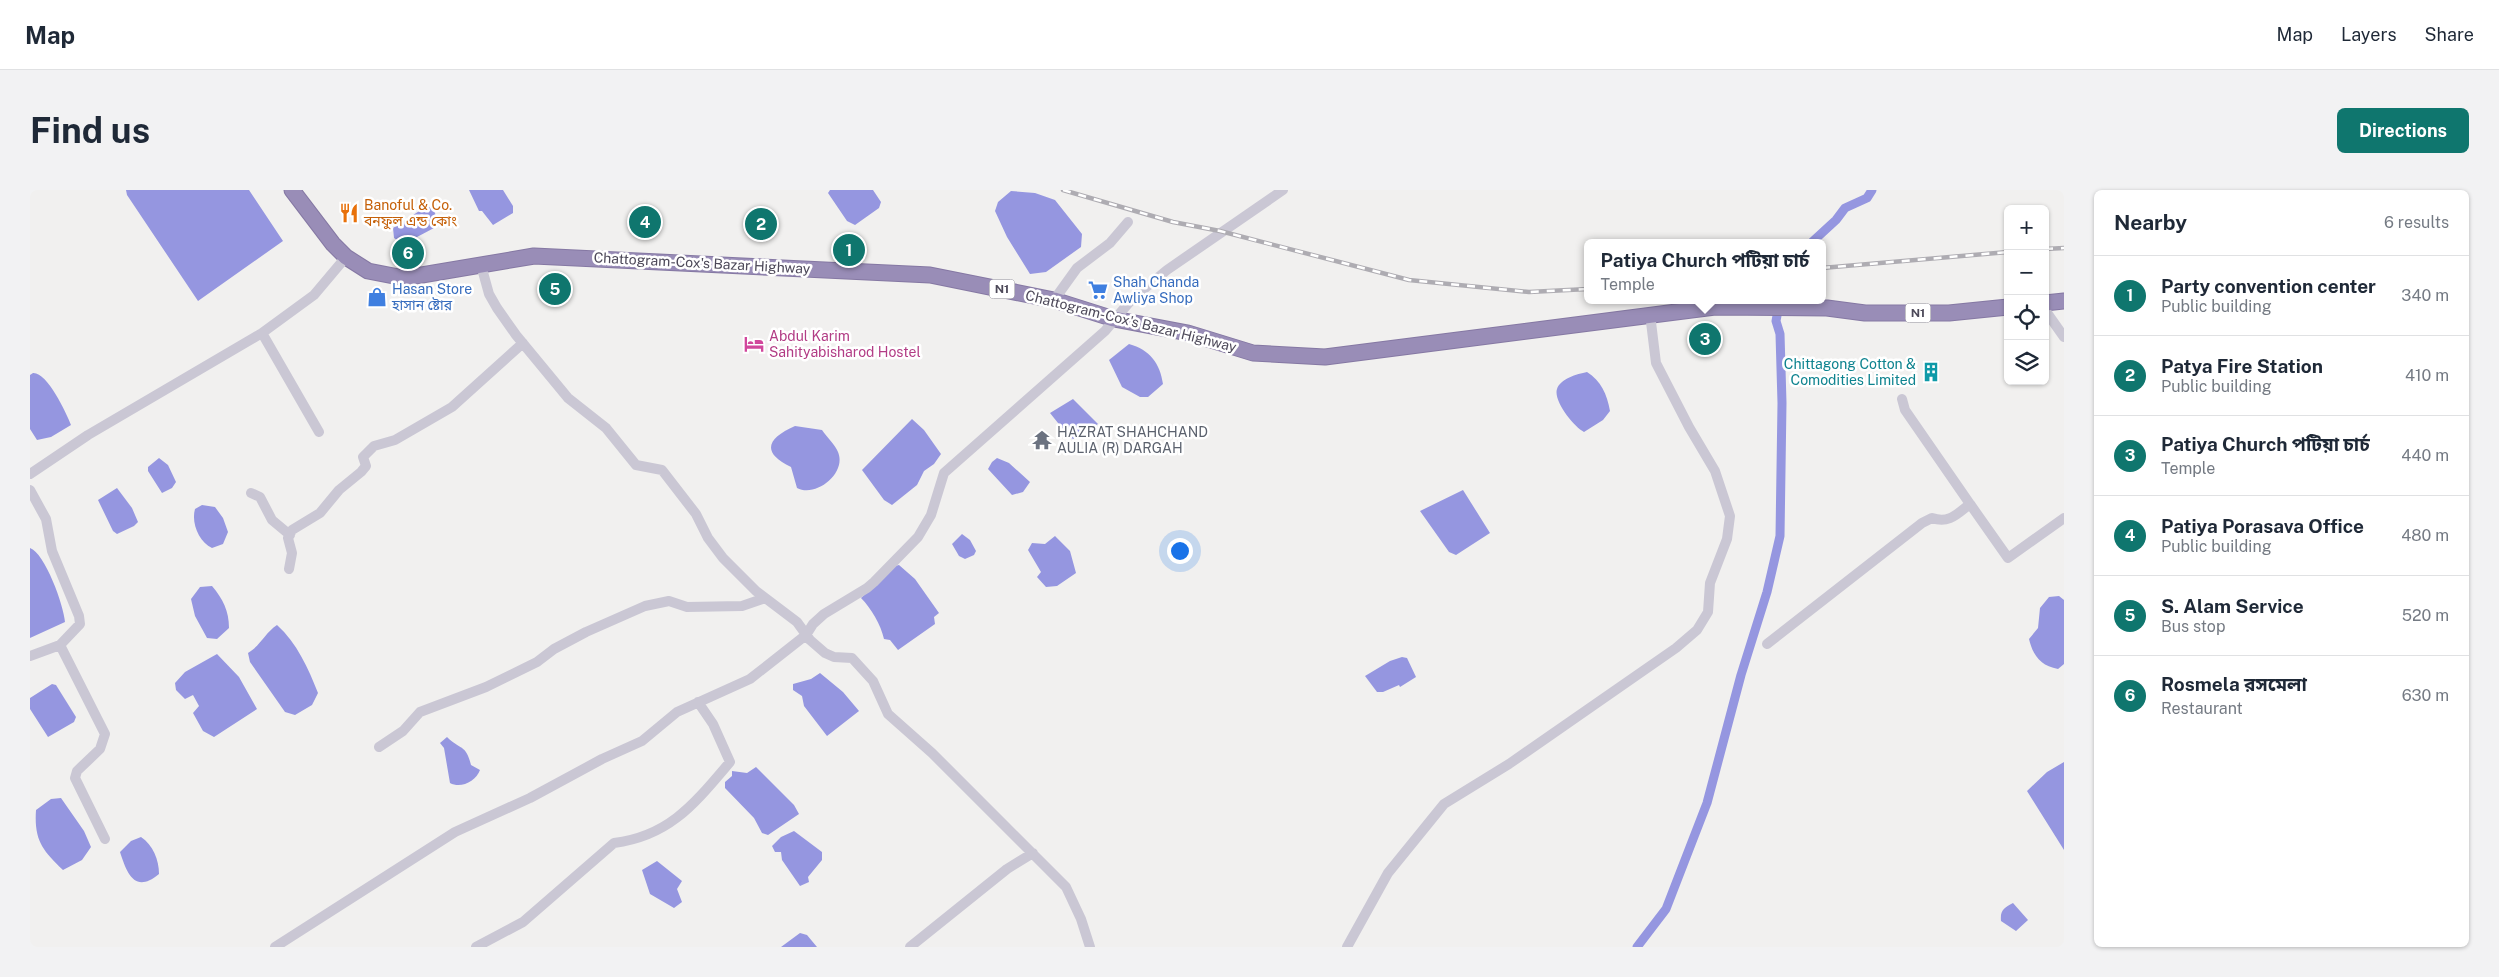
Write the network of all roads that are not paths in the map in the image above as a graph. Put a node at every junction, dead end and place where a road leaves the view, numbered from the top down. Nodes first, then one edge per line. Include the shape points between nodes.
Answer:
1 (292, 190) edge
2 (1283, 190) edge
3 (1128, 222) dead end
4 (346, 257) junction
5 (481, 265) junction
6 (1054, 300) junction
7 (2064, 301) edge
8 (2049, 303) edge
9 (2004, 307) edge
10 (1650, 314) junction
11 (2049, 316) edge
12 (1114, 319) junction
13 (262, 333) junction
14 (2064, 337) edge
15 (523, 343) junction
16 (1902, 399) dead end
17 (319, 432) dead end
18 (30, 474) edge
19 (30, 490) edge
20 (250, 493) dead end
21 (1970, 504) junction
22 (2064, 518) edge
23 (290, 535) junction
24 (289, 569) dead end
25 (765, 598) junction
26 (806, 635) junction
27 (1767, 644) dead end
28 (60, 645) junction
29 (30, 656) edge
30 (698, 702) junction
31 (379, 747) dead end
32 (105, 839) dead end
33 (1033, 853) junction
34 (275, 947) edge
35 (476, 947) edge
36 (910, 947) edge
37 (1090, 947) edge
38 (1347, 947) edge

1 - 4 highway, Chattogram-Cox's Bazar Highway / N1 via 332,244
2 - 12 street via 1167,270
3 - 6 street via 1110,243 1077,268
4 - 5 highway, Chattogram-Cox's Bazar Highway / N1 via 368,271 404,278
4 - 13 street via 314,295
5 - 6 highway, Chattogram-Cox's Bazar Highway / N1 via 534,256 869,271 930,275
5 - 15 street via 489,294
6 - 12 highway, Chattogram-Cox's Bazar Highway / N1
7 - 8 highway
9 - 10 highway, Chattogram-Cox's Bazar Highway / N1 via 1949,313 1866,313 1828,308 1741,306
10 - 12 highway, Chattogram-Cox's Bazar Highway / N1 via 1325,357 1253,353 1188,333
10 - 38 street via 1656,364 1715,471 1730,516 1726,540 1710,583 1708,612 1697,630 1676,648 1509,764 1444,804 1388,873
11 - 14 street
12 - 26 street via 1105,331 944,472 931,515 918,537 868,588 824,614
13 - 17 street
13 - 18 street via 88,435
15 - 23 street via 452,407 395,440 374,446 363,457 366,466 361,472 347,482 320,513 292,530
15 - 25 street via 568,398 606,428 636,465 662,470 696,514 723,558
16 - 21 street via 1905,410
19 - 28 street via 46,519 52,550 79,616 80,624
20 - 23 street via 260,497 272,520
21 - 22 street via 2008,558
21 - 27 street via 1953,518 1941,521 1932,518 1922,523
23 - 24 street
25 - 26 street via 797,622
25 - 31 street via 742,606 687,607 669,601 646,606 586,632 537,662 486,687 420,712 404,732
26 - 30 street via 750,678
26 - 33 street via 825,654 852,658 873,681 888,714
28 - 29 street
28 - 32 street via 105,734 100,749 77,771 76,778
30 - 34 street via 677,712 642,741 455,832
30 - 35 street via 713,724 730,762 714,781 673,822 631,840 614,843 523,922
33 - 36 street via 1007,869
33 - 37 street via 1066,887

